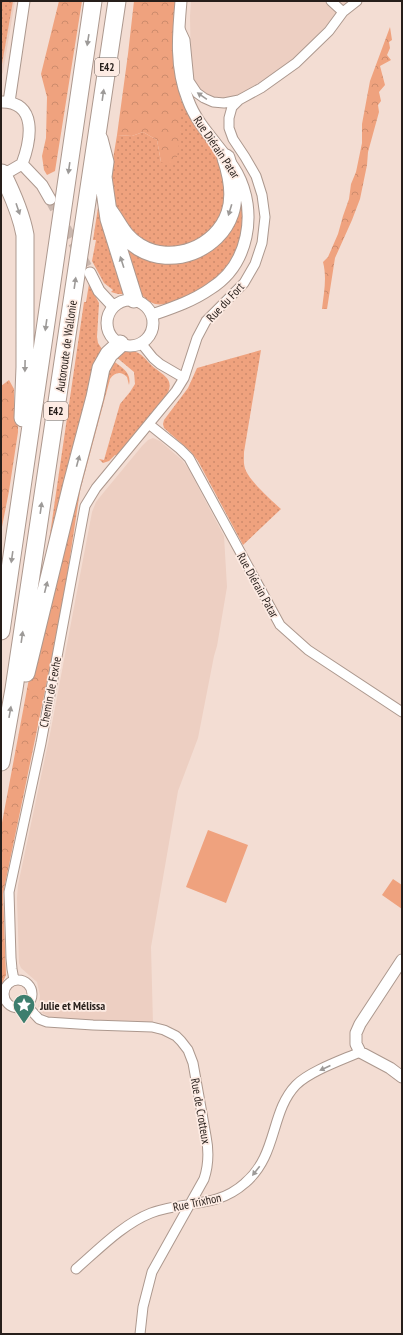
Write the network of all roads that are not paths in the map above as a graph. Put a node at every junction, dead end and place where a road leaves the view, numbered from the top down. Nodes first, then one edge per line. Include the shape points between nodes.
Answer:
1 (24, 1) edge
2 (94, 1) edge
3 (117, 1) edge
4 (181, 1) edge
5 (331, 1) edge
6 (357, 1) edge
7 (343, 12) junction
8 (179, 26) junction
9 (239, 100) junction
10 (5, 102) edge
11 (97, 133) junction
12 (226, 158) junction
13 (22, 164) junction
14 (2, 173) edge
15 (50, 199) tunnel mouth
16 (108, 210) junction
17 (90, 273) tunnel mouth
18 (134, 300) junction
19 (113, 306) junction
20 (152, 315) junction
21 (141, 343) junction
22 (120, 344) junction
23 (184, 378) junction
24 (150, 425) junction
25 (30, 435) junction
26 (1, 631) edge
27 (14, 690) junction
28 (402, 712) edge
29 (1, 762) edge
30 (402, 960) edge
31 (14, 980) junction
32 (8, 1004) junction
33 (26, 1006) junction
34 (1, 1011) edge
35 (360, 1052) junction
36 (402, 1077) edge
37 (191, 1204) junction
38 (76, 1269) dead end
39 (140, 1334) edge

1 - 10 street
2 -> 25 highway, Autoroute de Wallonie / E42
11 -> 3 highway, Autoroute de Wallonie / E42
4 - 8 street, Rue Diérain Patar
5 - 7 street
6 - 7 street
7 - 9 street via 329,31 296,63
9 -> 8 street via 213,102 197,93 189,82 185,40
8 - 12 street, Rue Diérain Patar via 179,68 188,100
9 - 23 street, Rue du Fort via 232,107 229,128 256,176 262,195 265,217 262,243 255,264 244,283 206,321 197,338
10 - 13 street via 22,108 29,120
11 - 16 highway via 105,162 103,177
27 -> 11 highway, Autoroute de Wallonie / E42
12 -> 16 highway via 233,194 230,213 217,234 195,250 177,256 165,256 140,248 126,238
12 - 20 street, Rue Diérain Patar via 243,188 248,213 245,240 238,258 226,276 210,289
13 - 14 street via 16,169
13 - 15 street via 42,185
14 -> 25 highway via 15,200 25,235 23,418
18 -> 16 highway via 110,226
17 - 19 street via 99,291
18 - 19 street via 126,300
18 - 20 street via 145,305
19 - 22 street via 109,312 107,327 114,340
20 - 21 street via 152,331
21 - 22 street via 127,346
21 - 23 street via 160,364
27 -> 22 highway via 28,671 44,596 101,368 109,354
23 - 24 street, Rue du Fort
24 - 28 street, Rue Diérain Patar via 189,458 280,625 308,650
24 - 31 street, Chemin de Fexhe via 96,488 86,506 9,892
25 -> 26 highway, Autoroute de Wallonie / E42
29 -> 27 highway, Autoroute de Wallonie / E42
30 - 35 street via 360,1024 356,1033 356,1044
31 - 32 street via 4,990
31 - 33 street via 20,980 30,986 32,996
32 - 33 street via 17,1008
32 - 34 street
33 - 37 street, Rue de Crotteux via 39,1020 47,1022 152,1027 170,1032 181,1041 193,1063 209,1157 204,1179
35 - 36 street
35 -> 37 street, Rue Trixhon via 311,1074 296,1085 283,1107 263,1161 245,1184 219,1199
37 - 38 street, Rue Trixhon via 156,1211 143,1217
37 - 39 street, Rue de Crotteux via 152,1272 143,1307

